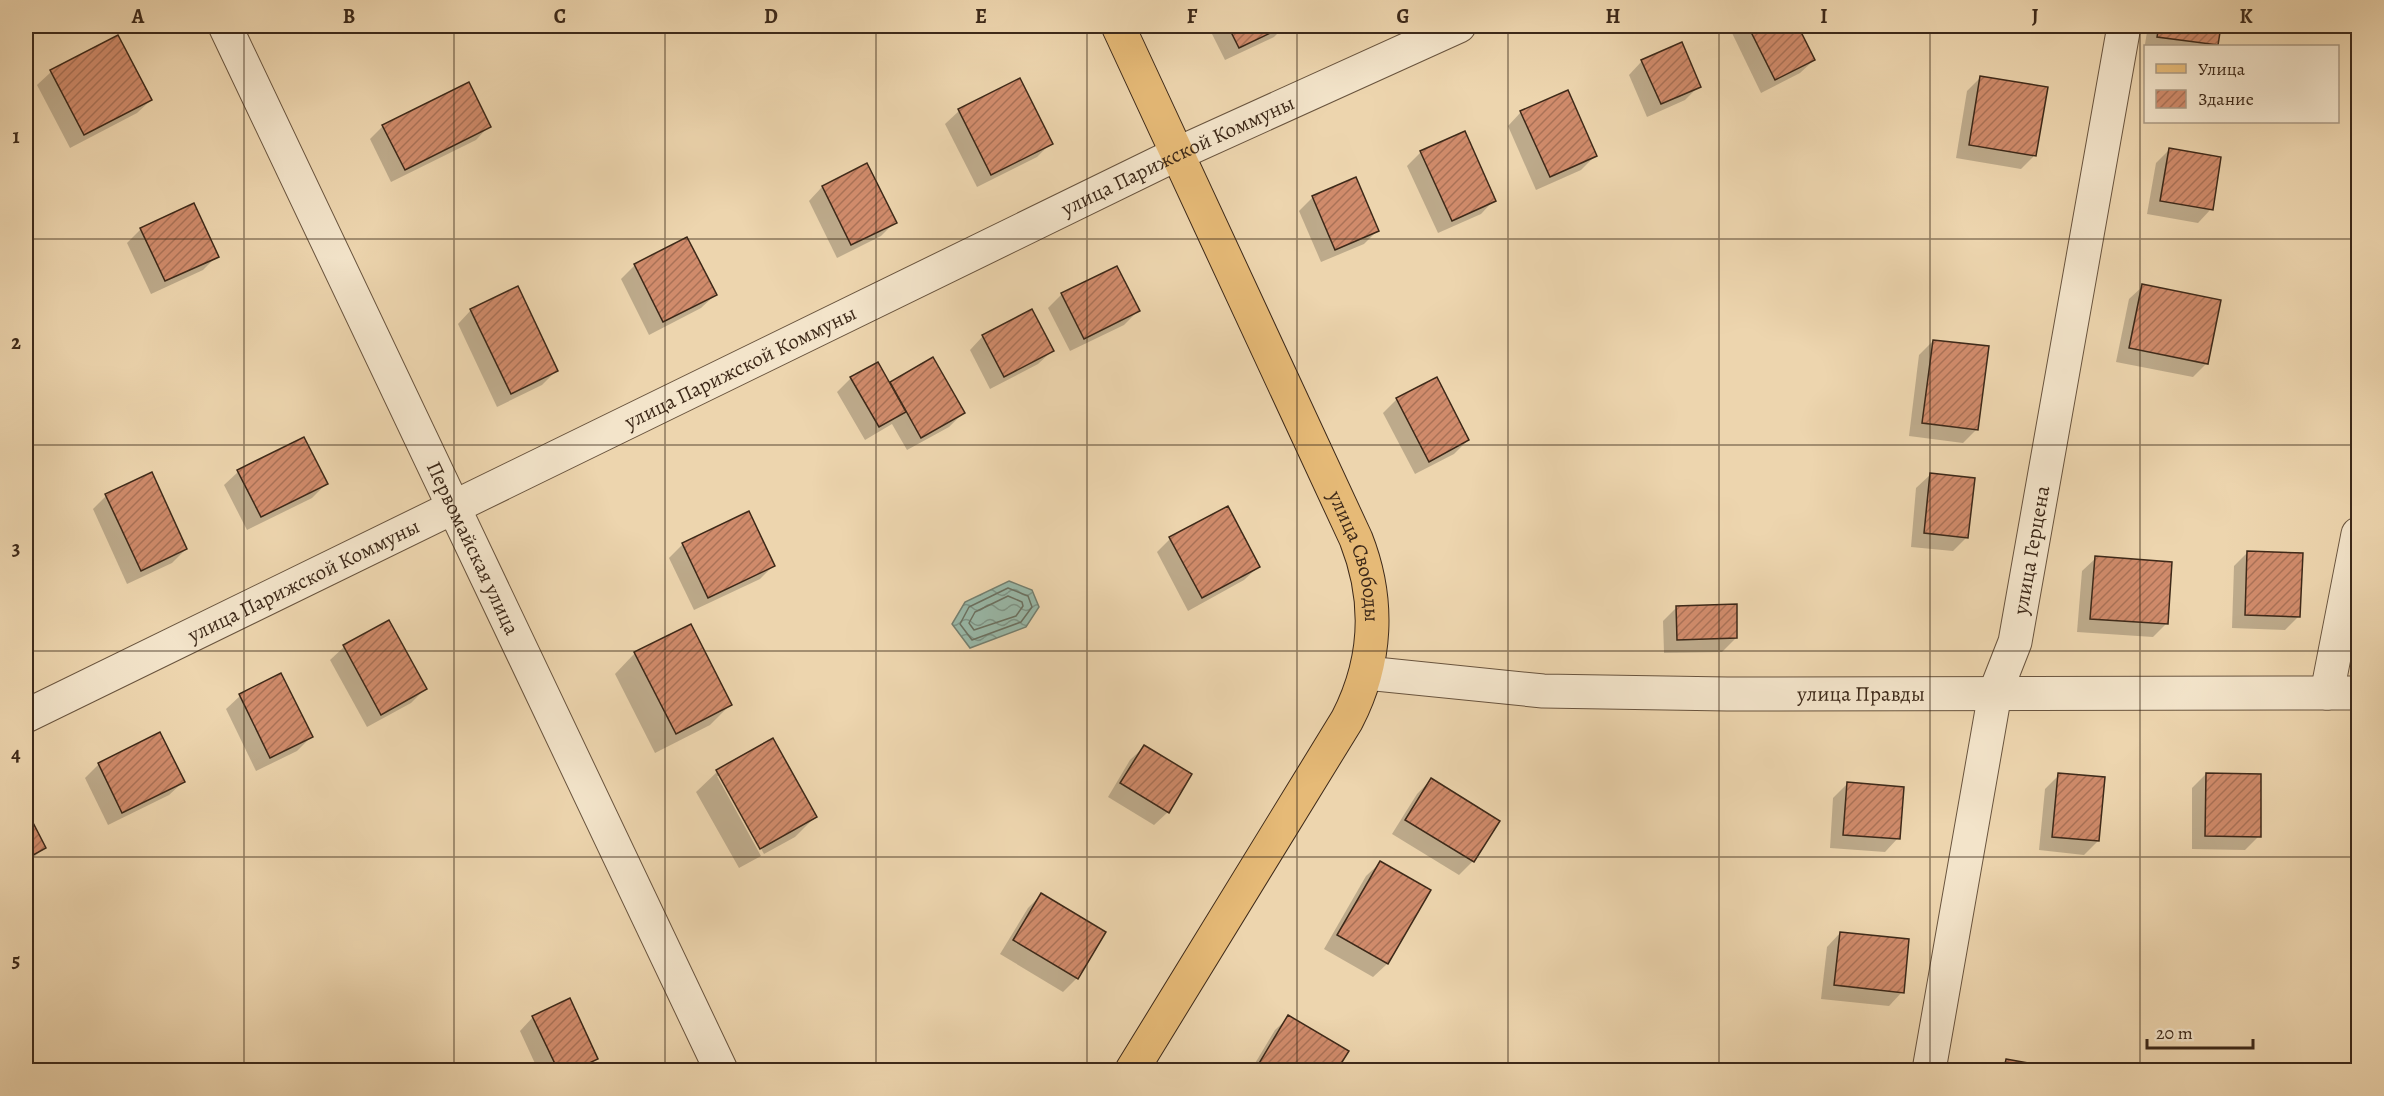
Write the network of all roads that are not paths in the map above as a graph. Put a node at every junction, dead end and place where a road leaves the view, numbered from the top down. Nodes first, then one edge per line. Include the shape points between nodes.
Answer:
1 (225, 26) edge
2 (1118, 26) edge
3 (1459, 26) edge
4 (2124, 26) edge
5 (1179, 153) junction
6 (454, 507) junction
7 (2358, 534) edge
8 (1366, 673) junction
9 (1995, 693) junction
10 (2343, 693) edge
11 (26, 716) edge
12 (722, 1071) edge
13 (1132, 1071) edge
14 (1929, 1071) edge

1 - 6 street, Первомайская улица
2 - 5 main road, улица Свободы
3 - 5 street, улица Парижской Коммуны
4 - 9 street, улица Герцена via 2015,642
5 - 6 street, улица Парижской Коммуны
5 - 8 main road, улица Свободы via 1364,558 1373,615
6 - 11 street, улица Парижской Коммуны
6 - 12 street, Первомайская улица
7 - 10 street
8 - 9 street, улица Правды via 1543,691
8 - 13 main road, улица Свободы via 1347,720
9 - 10 street, улица Правды
9 - 14 street, улица Герцена

